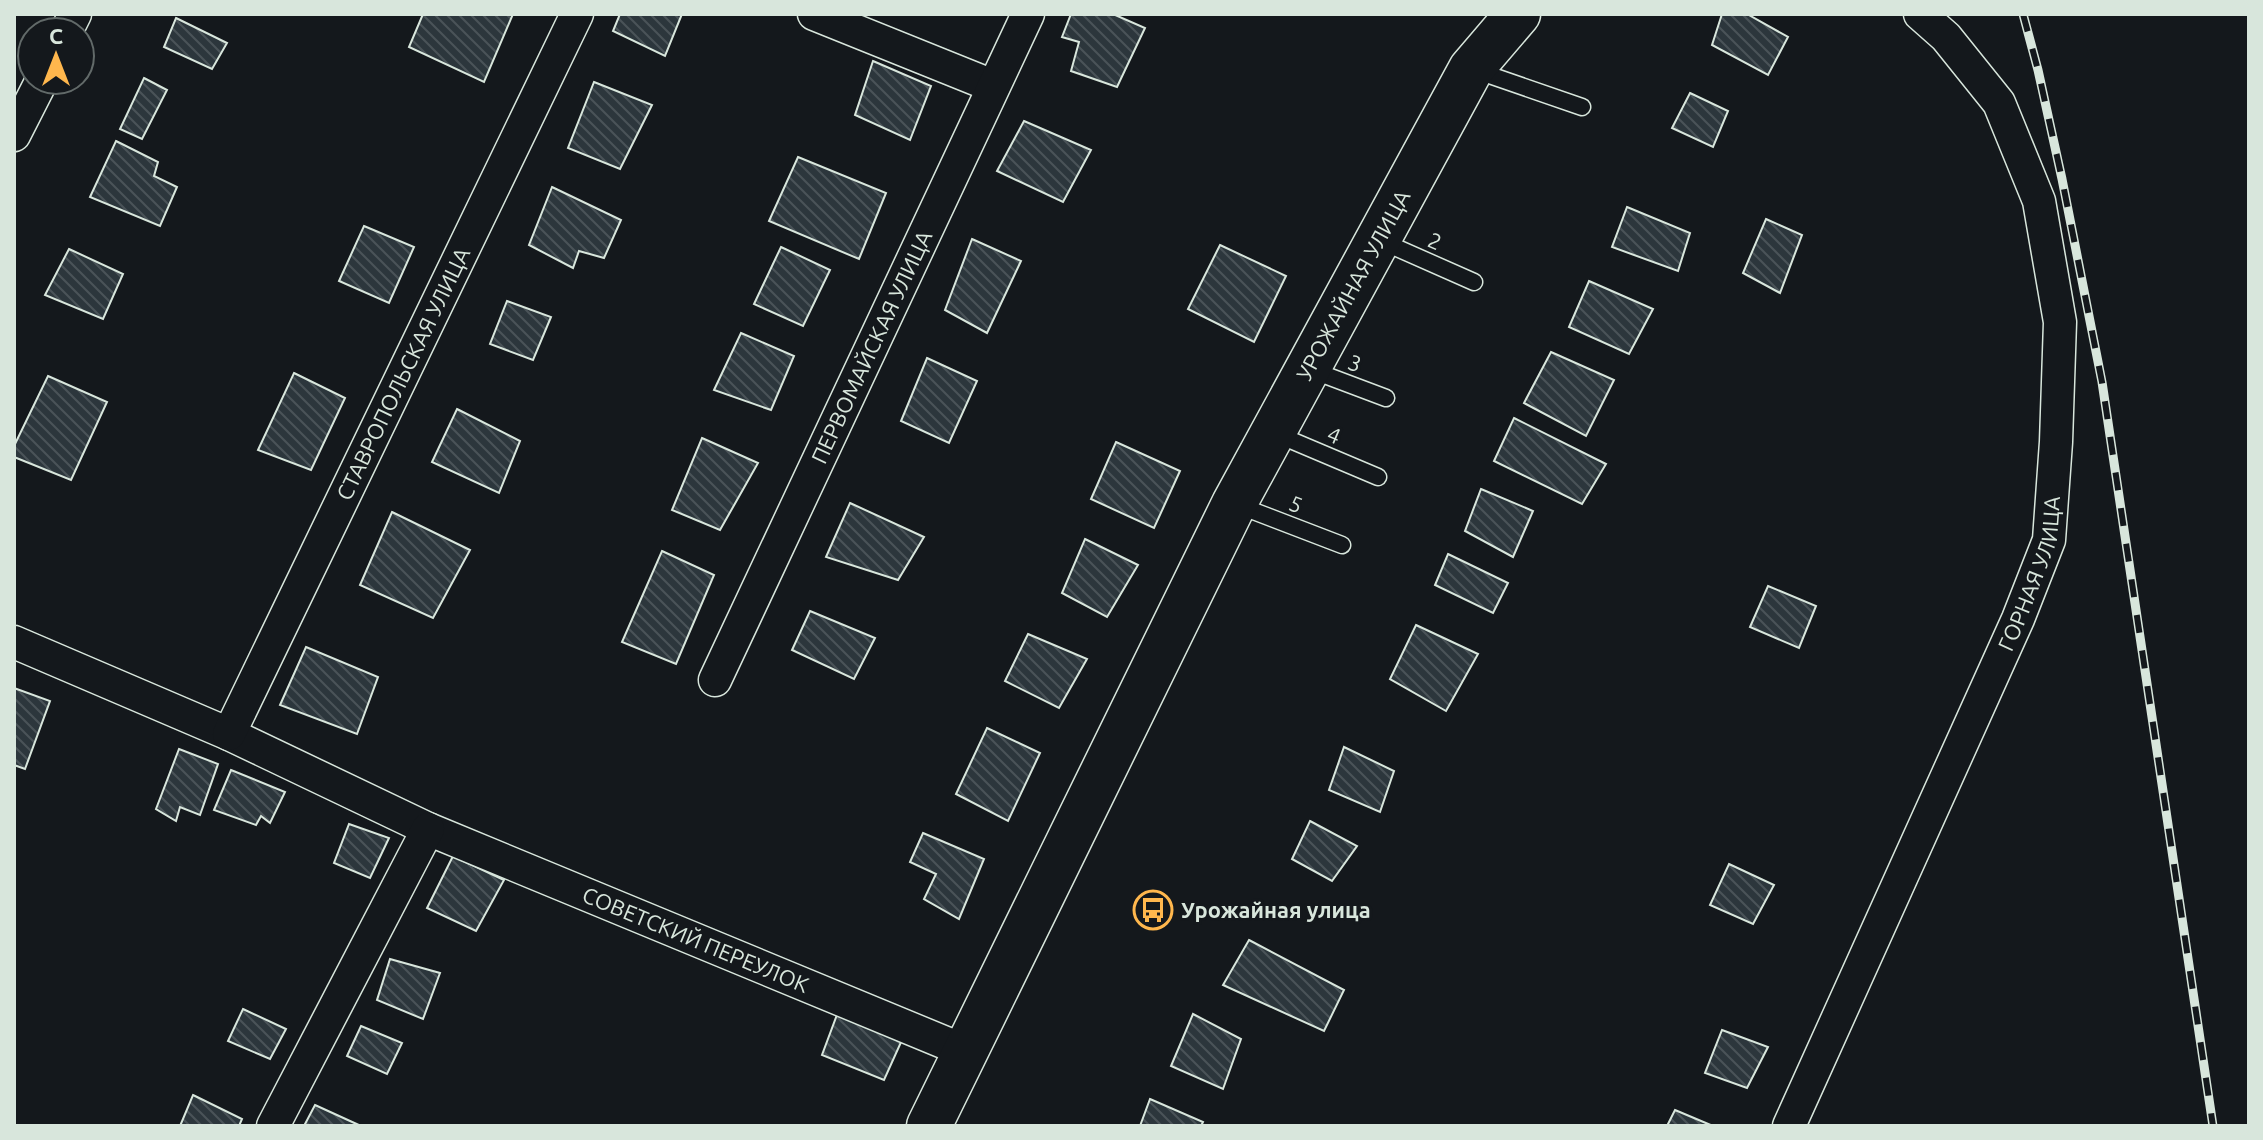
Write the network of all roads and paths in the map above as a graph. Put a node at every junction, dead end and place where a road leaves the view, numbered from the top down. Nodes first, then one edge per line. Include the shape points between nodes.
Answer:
1 (577, 14) edge
2 (814, 14) edge
3 (1028, 14) edge
4 (1518, 14) edge
5 (1920, 14) edge
6 (1471, 69) junction
7 (993, 86) junction
8 (34, 96) edge
9 (1582, 107) dead end
10 (14, 135) edge
11 (1378, 240) junction
12 (1474, 282) dead end
13 (1308, 369) junction
14 (1386, 398) dead end
15 (1273, 432) junction
16 (1378, 477) dead end
17 (1234, 504) junction
18 (1342, 545) dead end
19 (14, 642) edge
20 (715, 680) dead end
21 (229, 734) junction
22 (428, 829) junction
23 (965, 1051) junction
24 (273, 1126) edge
25 (929, 1126) edge
26 (1789, 1126) edge

1 - 21 street, СТАВРОПОЛЬСКАЯ УЛИЦА
2 - 7 street
3 - 7 street, ПЕРВОМАЙСКАЯ УЛИЦА
4 - 6 main road, УРОЖАЙНАЯ УЛИЦА
5 - 26 street, ГОРНАЯ УЛИЦА via 1946,37 1999,103 2039,201 2060,322 2049,540
6 - 9 lane
6 - 11 main road, УРОЖАЙНАЯ УЛИЦА
7 - 20 street, ПЕРВОМАЙСКАЯ УЛИЦА
8 - 10 street
11 - 12 lane, 2
11 - 13 main road, УРОЖАЙНАЯ УЛИЦА
13 - 14 lane, 3
13 - 15 main road, УРОЖАЙНАЯ УЛИЦА
15 - 16 lane, 4
15 - 17 main road, УРОЖАЙНАЯ УЛИЦА
17 - 18 lane, 5
17 - 23 main road, УРОЖАЙНАЯ УЛИЦА
19 - 21 street, СОВЕТСКИЙ ПЕРЕУЛОК
21 - 22 street, СОВЕТСКИЙ ПЕРЕУЛОК
22 - 23 street, СОВЕТСКИЙ ПЕРЕУЛОК
22 - 24 street
23 - 25 main road, УРОЖАЙНАЯ УЛИЦА

